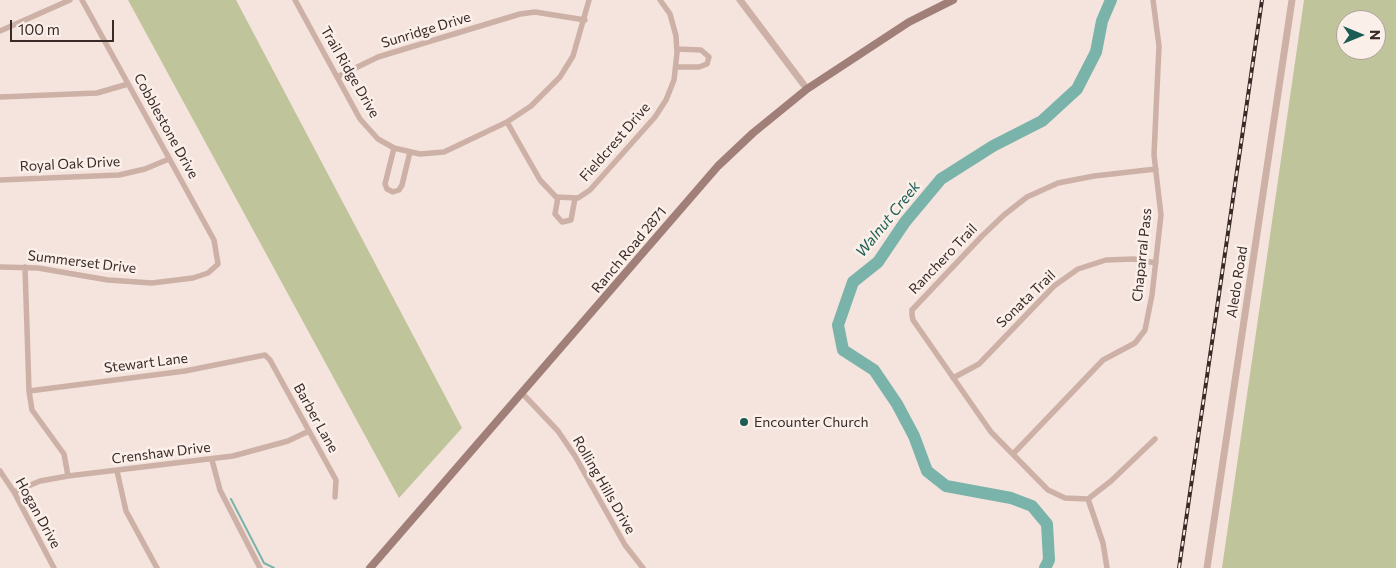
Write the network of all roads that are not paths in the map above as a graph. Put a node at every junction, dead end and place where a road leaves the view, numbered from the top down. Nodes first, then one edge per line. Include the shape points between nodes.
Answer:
1 (70, 0) edge
2 (82, 0) edge
3 (295, 0) edge
4 (589, 0) edge
5 (660, 0) edge
6 (740, 0) edge
7 (953, 0) edge
8 (1153, 0) edge
9 (1292, 0) edge
10 (585, 20) junction
11 (0, 31) edge
12 (677, 49) junction
13 (676, 67) junction
14 (337, 78) junction
15 (128, 84) junction
16 (807, 88) junction
17 (0, 97) edge
18 (507, 122) junction
19 (394, 148) junction
20 (410, 152) junction
21 (169, 159) junction
22 (1156, 169) junction
23 (0, 180) edge
24 (558, 197) junction
25 (575, 198) junction
26 (1156, 263) junction
27 (217, 266) joint
28 (0, 267) edge
29 (25, 267) junction
30 (265, 355) joint
31 (954, 378) junction
32 (29, 391) junction
33 (522, 393) junction
34 (309, 432) junction
35 (1155, 439) dead end
36 (1013, 454) junction
37 (212, 460) junction
38 (0, 471) edge
39 (117, 471) junction
40 (68, 476) junction
41 (14, 492) junction
42 (335, 496) dead end
43 (1088, 499) junction
44 (54, 568) edge
45 (157, 568) edge
46 (260, 568) edge
47 (370, 568) edge
48 (643, 568) edge
49 (1107, 568) edge
50 (1207, 568) edge

1 - 11 street
2 - 15 street, Cobblestone Drive
3 - 14 street, Trail Ridge Drive
4 - 10 street, Trail Ridge Drive
5 - 12 street, Fieldcrest Drive via 670,14
6 - 16 street
7 - 16 main road, Ranch Road 2871 via 909,22
8 - 22 street, Chaparral Pass via 1159,46
9 - 50 street, Aledo Road
10 - 14 street, Sunridge Drive via 535,12 520,14 378,57
10 - 18 street, Trail Ridge Drive via 573,56 560,77 531,106
12 - 13 street, Fieldcrest Drive
12 - 13 street via 701,50 709,57 706,64 699,67
13 - 25 street, Fieldcrest Drive via 669,93 655,117 590,190
14 - 19 street, Trail Ridge Drive via 360,119 378,139
15 - 17 street via 97,93
15 - 21 street, Cobblestone Drive
16 - 33 main road, Ranch Road 2871 via 718,166
18 - 20 street, Trail Ridge Drive via 444,152
18 - 24 street via 540,180
19 - 20 street, Trail Ridge Drive
19 - 20 street via 385,184 393,192 402,185
21 - 23 street, Royal Oak Drive via 119,175
21 - 27 street, Cobblestone Drive via 214,240 219,260
22 - 26 street, Chaparral Pass via 1161,215
22 - 31 street, Ranchero Trail via 1058,183 1027,197 982,236 912,310 914,320
24 - 25 street, Fieldcrest Drive
24 - 25 street, Fieldcrest Drive via 555,214 562,222 571,220
26 - 31 street, Sonata Trail via 1134,259 1106,260 1078,269 1054,286 979,364
26 - 36 street, Chaparral Pass via 1145,330 1135,344 1102,360
27 - 29 street, Summerset Drive via 193,278 152,283 108,280
28 - 29 street, Summerset Drive
29 - 32 street
30 - 32 street, Stewart Lane via 186,371
30 - 34 street, Barber Lane
31 - 36 street, Ranchero Trail via 991,432
32 - 40 street via 32,410 64,454
33 - 47 main road, Ranch Road 2871
33 - 48 street, Rolling Hills Drive via 558,431 625,545
34 - 37 street, Crenshaw Drive via 262,450
34 - 42 street, Barber Lane via 336,480
35 - 43 street
36 - 43 street, Ranchero Trail via 1048,490 1065,498
37 - 39 street, Crenshaw Drive
37 - 46 street via 220,490
38 - 41 street, Hogan Drive
39 - 40 street, Crenshaw Drive
39 - 45 street via 126,511
40 - 41 street, Crenshaw Drive via 40,481
41 - 44 street, Hogan Drive
43 - 49 street via 1103,543

